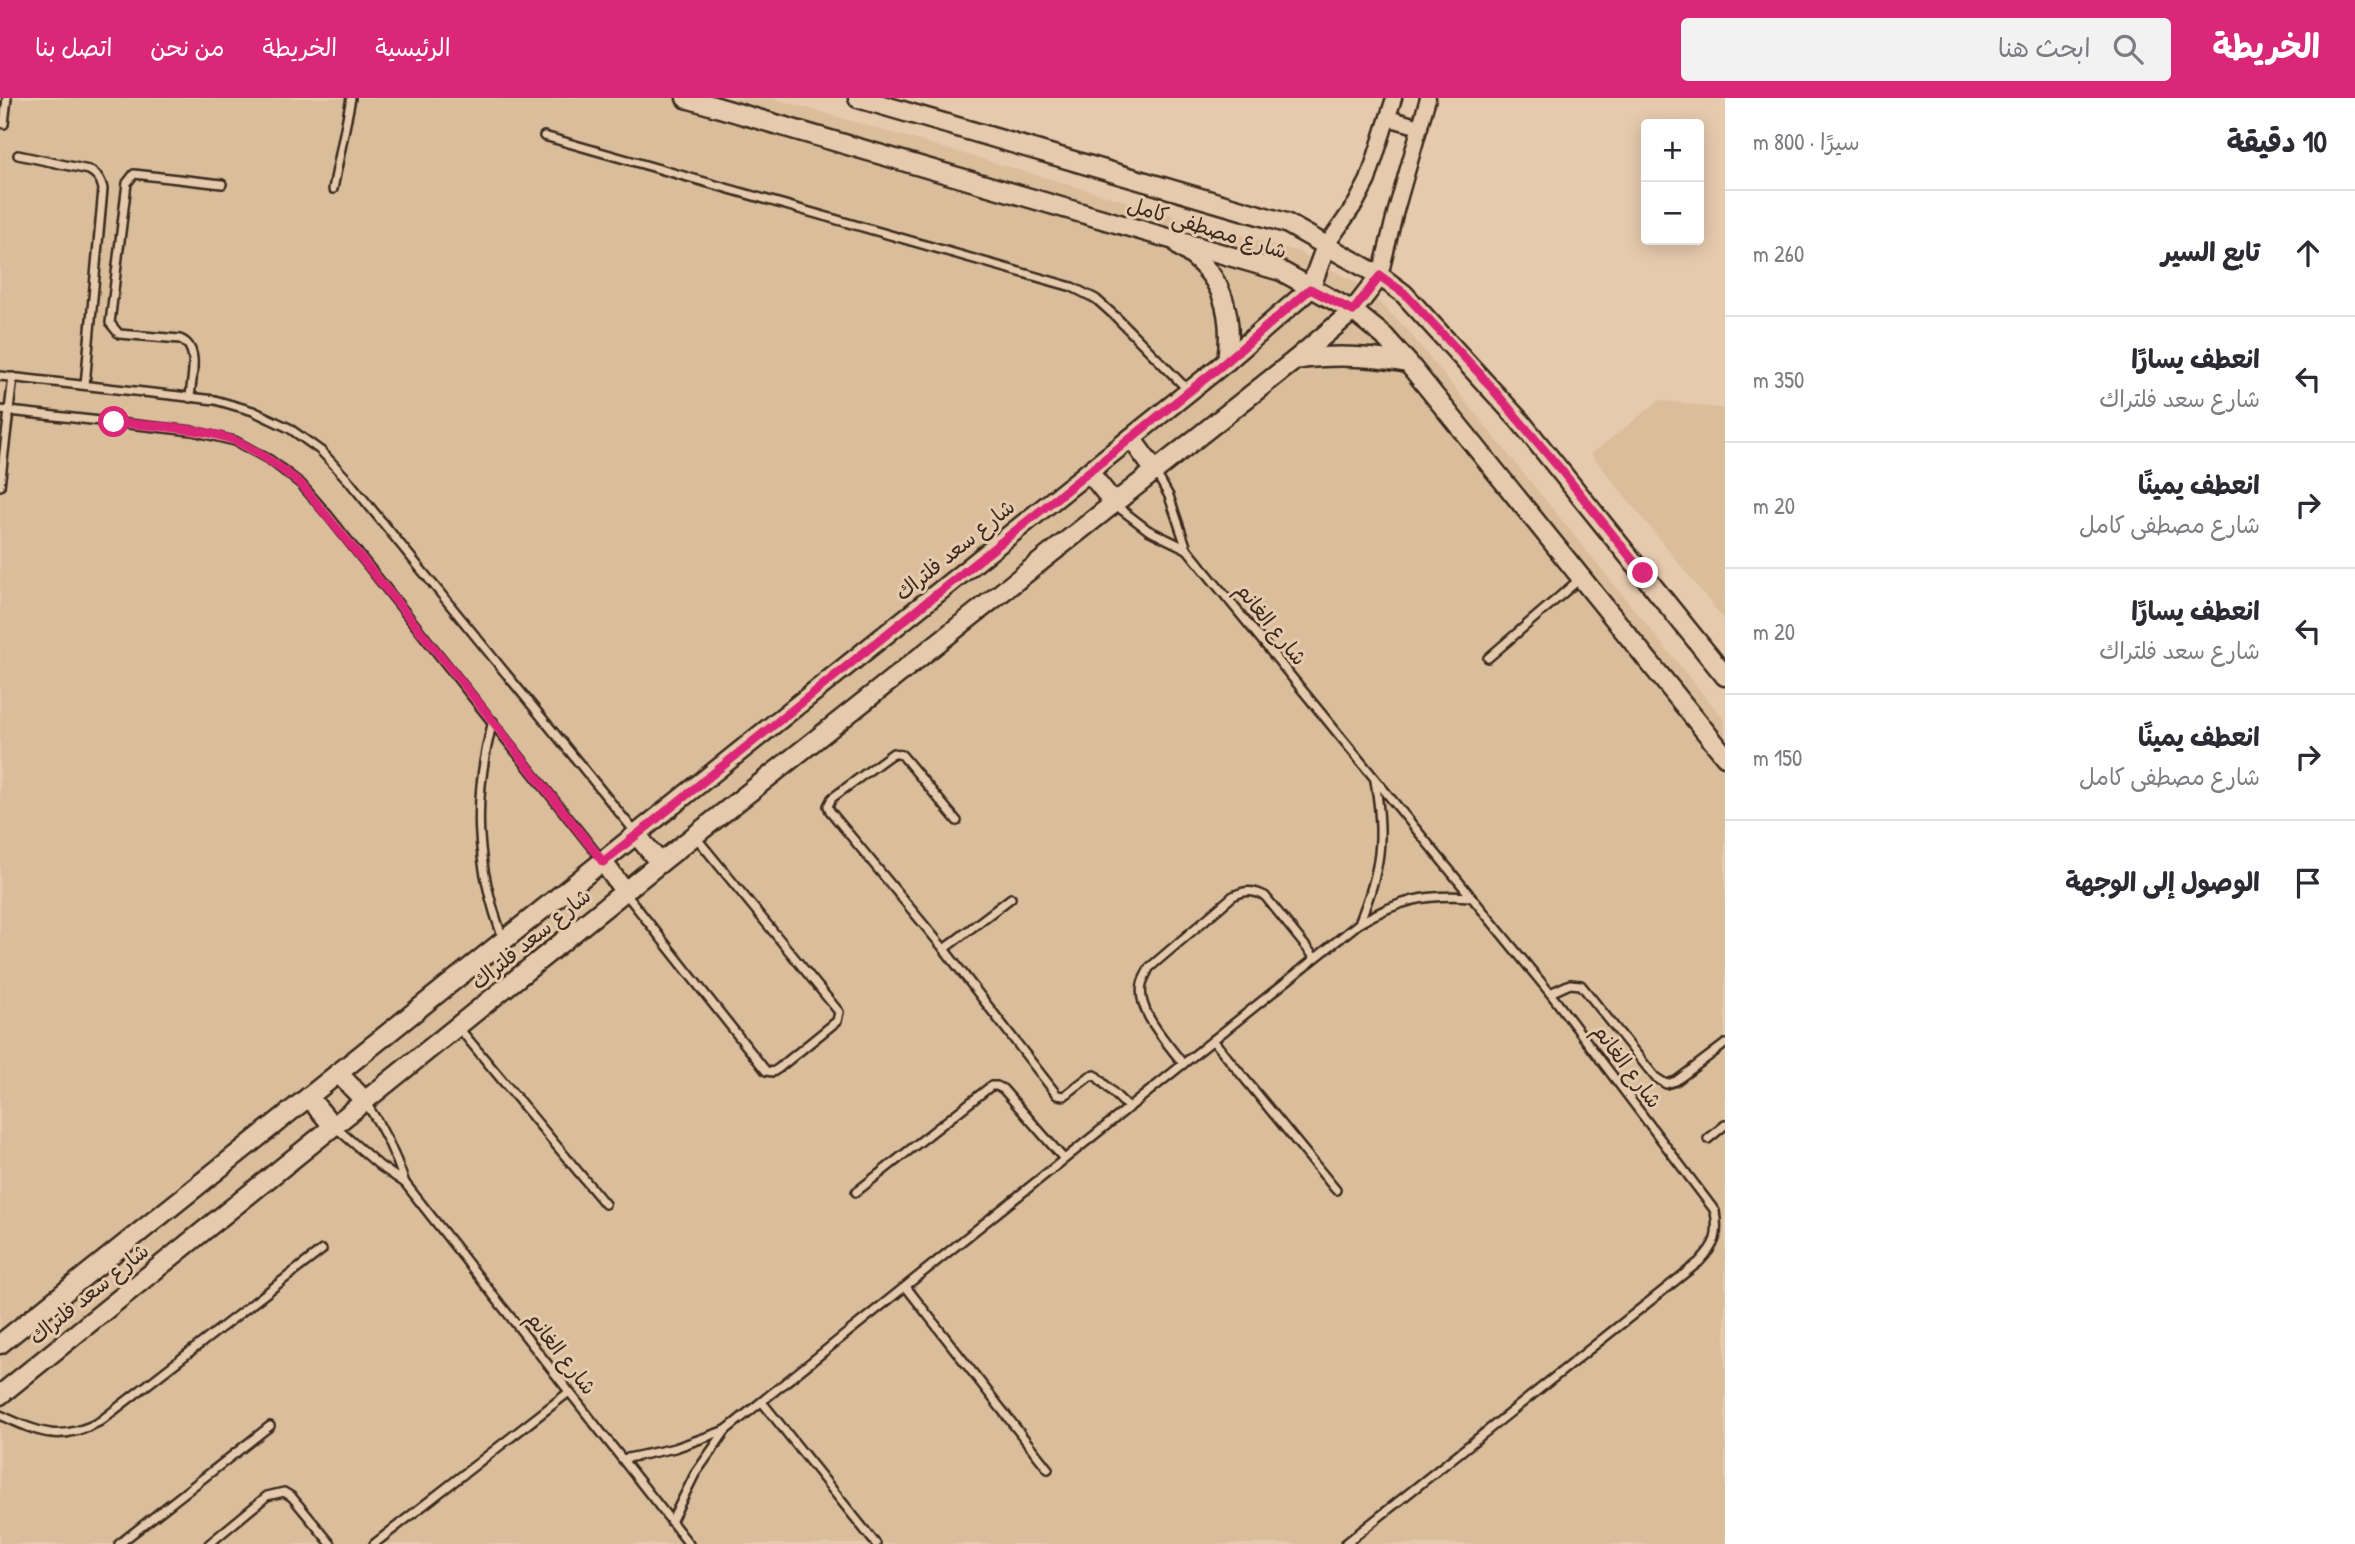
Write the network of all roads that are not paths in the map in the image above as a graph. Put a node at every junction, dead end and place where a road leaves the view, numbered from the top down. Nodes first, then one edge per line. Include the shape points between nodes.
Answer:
1 (7, 98) edge
2 (351, 98) edge
3 (686, 98) edge
4 (858, 98) edge
5 (1394, 98) edge
6 (1429, 98) edge
7 (1388, 118) junction
8 (4, 124) dead end
9 (1420, 127) junction
10 (544, 136) dead end
11 (18, 155) dead end
12 (222, 184) dead end
13 (333, 189) dead end
14 (1171, 241) junction
15 (1326, 246) junction
16 (1380, 276) junction
17 (1310, 289) junction
18 (1353, 311) junction
19 (1295, 360) junction
20 (1227, 361) junction
21 (1408, 363) junction
22 (0, 376) edge
23 (13, 377) junction
24 (85, 386) junction
25 (1189, 391) junction
26 (190, 398) junction
27 (0, 410) edge
28 (9, 411) junction
29 (1131, 438) junction
30 (1155, 471) junction
31 (1088, 472) junction
32 (0, 486) edge
33 (1114, 503) junction
34 (1188, 549) junction
35 (1581, 578) junction
36 (1488, 659) dead end
37 (1725, 676) edge
38 (493, 721) junction
39 (1725, 756) edge
40 (1375, 779) junction
41 (957, 821) dead end
42 (636, 834) junction
43 (695, 835) junction
44 (603, 862) junction
45 (660, 863) junction
46 (625, 892) junction
47 (1471, 897) junction
48 (1011, 898) dead end
49 (1358, 924) junction
50 (504, 942) junction
51 (944, 949) junction
52 (1315, 958) junction
53 (1550, 993) junction
54 (457, 1027) junction
55 (1213, 1040) junction
56 (1725, 1044) edge
57 (1183, 1064) junction
58 (338, 1073) junction
59 (309, 1098) junction
60 (365, 1101) junction
61 (1129, 1108) junction
62 (1725, 1125) edge
63 (333, 1126) junction
64 (1708, 1139) dead end
65 (1064, 1159) junction
66 (405, 1183) junction
67 (1336, 1191) dead end
68 (856, 1192) dead end
69 (605, 1204) dead end
70 (1715, 1211) junction
71 (1725, 1217) edge
72 (323, 1250) dead end
73 (906, 1287) junction
74 (0, 1344) edge
75 (569, 1392) junction
76 (0, 1395) edge
77 (762, 1402) junction
78 (0, 1415) edge
79 (270, 1426) dead end
80 (726, 1430) junction
81 (623, 1459) junction
82 (1048, 1469) dead end
83 (671, 1522) junction
84 (119, 1544) edge
85 (209, 1544) edge
86 (331, 1544) edge
87 (374, 1544) edge
88 (689, 1544) edge
89 (876, 1544) edge
90 (1345, 1544) edge

1 - 8 lane
2 - 13 lane
3 - 14 street, شارع مصطفى كامل
4 - 15 street, شارع مصطفى كامل via 1286,223
5 - 7 street
6 - 9 street
7 - 9 street
7 - 15 street via 1368,180
9 - 16 street
10 - 25 lane via 1072,287 1096,299
11 - 24 lane via 89,170 101,181
12 - 26 lane via 134,174 127,183 110,323 119,334 188,342 193,349
14 - 17 street, شارع مصطفى كامل via 1281,271
14 - 20 street via 1209,270 1221,291 1231,337
15 - 16 street, شارع مصطفى كامل
15 - 17 street, شارع سعد فلتراك
16 - 18 street, شارع سعد فلتراك
16 - 37 street, شارع مصطفى كامل via 1404,293 1520,421
17 - 18 street, شارع مصطفى كامل
17 - 20 street, شارع سعد فلتراك
18 - 19 street, شارع سعد فلتراك
18 - 21 street, شارع مصطفى كامل
19 - 21 street via 1352,355
19 - 30 street, شارع سعد فلتراك
20 - 25 street, شارع سعد فلتراك
21 - 35 street, شارع مصطفى كامل
22 - 23 lane
23 - 24 lane
23 - 28 lane
24 - 26 lane
25 - 29 street, شارع سعد فلتراك
26 - 42 lane via 253,411 289,428 321,451
27 - 28 lane
28 - 32 lane
28 - 38 lane via 192,431 235,441 270,460 301,484 327,514
29 - 30 street
29 - 31 street, شارع سعد فلتراك
30 - 33 street, شارع سعد فلتراك
30 - 34 lane, شارع الغانم
31 - 33 street
31 - 42 street, شارع سعد فلتراك
33 - 34 lane, شارع الغانم via 1148,530
33 - 43 street, شارع سعد فلتراك
34 - 40 lane, شارع الغانم
35 - 36 lane
35 - 39 street, شارع مصطفى كامل
38 - 44 lane
38 - 50 lane via 481,776 479,832 486,888
40 - 47 lane, شارع الغانم
40 - 49 lane via 1380,853 1373,890
41 - 51 lane via 901,755 893,753 832,798 828,806
42 - 44 street, شارع سعد فلتراك
42 - 45 street
43 - 45 street, شارع سعد فلتراك
43 - 46 lane via 839,1012 836,1021 799,1053 773,1072 766,1071
44 - 46 street
44 - 50 street, شارع سعد فلتراك
45 - 46 street, شارع سعد فلتراك
46 - 54 street, شارع سعد فلتراك
47 - 49 lane via 1412,898
47 - 53 lane, شارع الغانم
48 - 51 lane
49 - 52 lane
50 - 58 street, شارع سعد فلتراك
51 - 61 lane via 1057,1095 1064,1096 1095,1075
52 - 55 lane
52 - 57 lane via 1265,896 1255,891 1233,896 1149,968 1142,985 1143,1003 1151,1019
53 - 56 lane via 1570,984 1581,985 1655,1077 1666,1084
53 - 70 lane, شارع الغانم
54 - 60 street, شارع سعد فلتراك
54 - 69 lane
55 - 57 lane
55 - 67 lane
57 - 61 lane
58 - 59 street, شارع سعد فلتراك
58 - 60 street
59 - 63 street
59 - 74 street, شارع سعد فلتراك
60 - 63 street, شارع سعد فلتراك
60 - 66 lane, شارع الغانم via 396,1154
61 - 65 lane
62 - 64 lane
63 - 66 lane, شارع الغانم
63 - 76 street, شارع سعد فلتراك
65 - 68 lane via 1003,1089 990,1086
65 - 73 lane
66 - 75 lane, شارع الغانم
70 - 71 lane
70 - 90 lane via 1718,1230 1712,1248 1699,1262
72 - 78 lane via 80,1432 38,1430
73 - 77 lane
73 - 82 lane
75 - 81 lane, شارع الغانم
75 - 87 lane
77 - 80 lane
77 - 89 lane
79 - 84 lane
80 - 81 lane via 675,1448
80 - 83 lane via 695,1474
81 - 83 lane, شارع الغانم
83 - 88 lane, شارع الغانم
85 - 86 lane via 267,1496 284,1492

